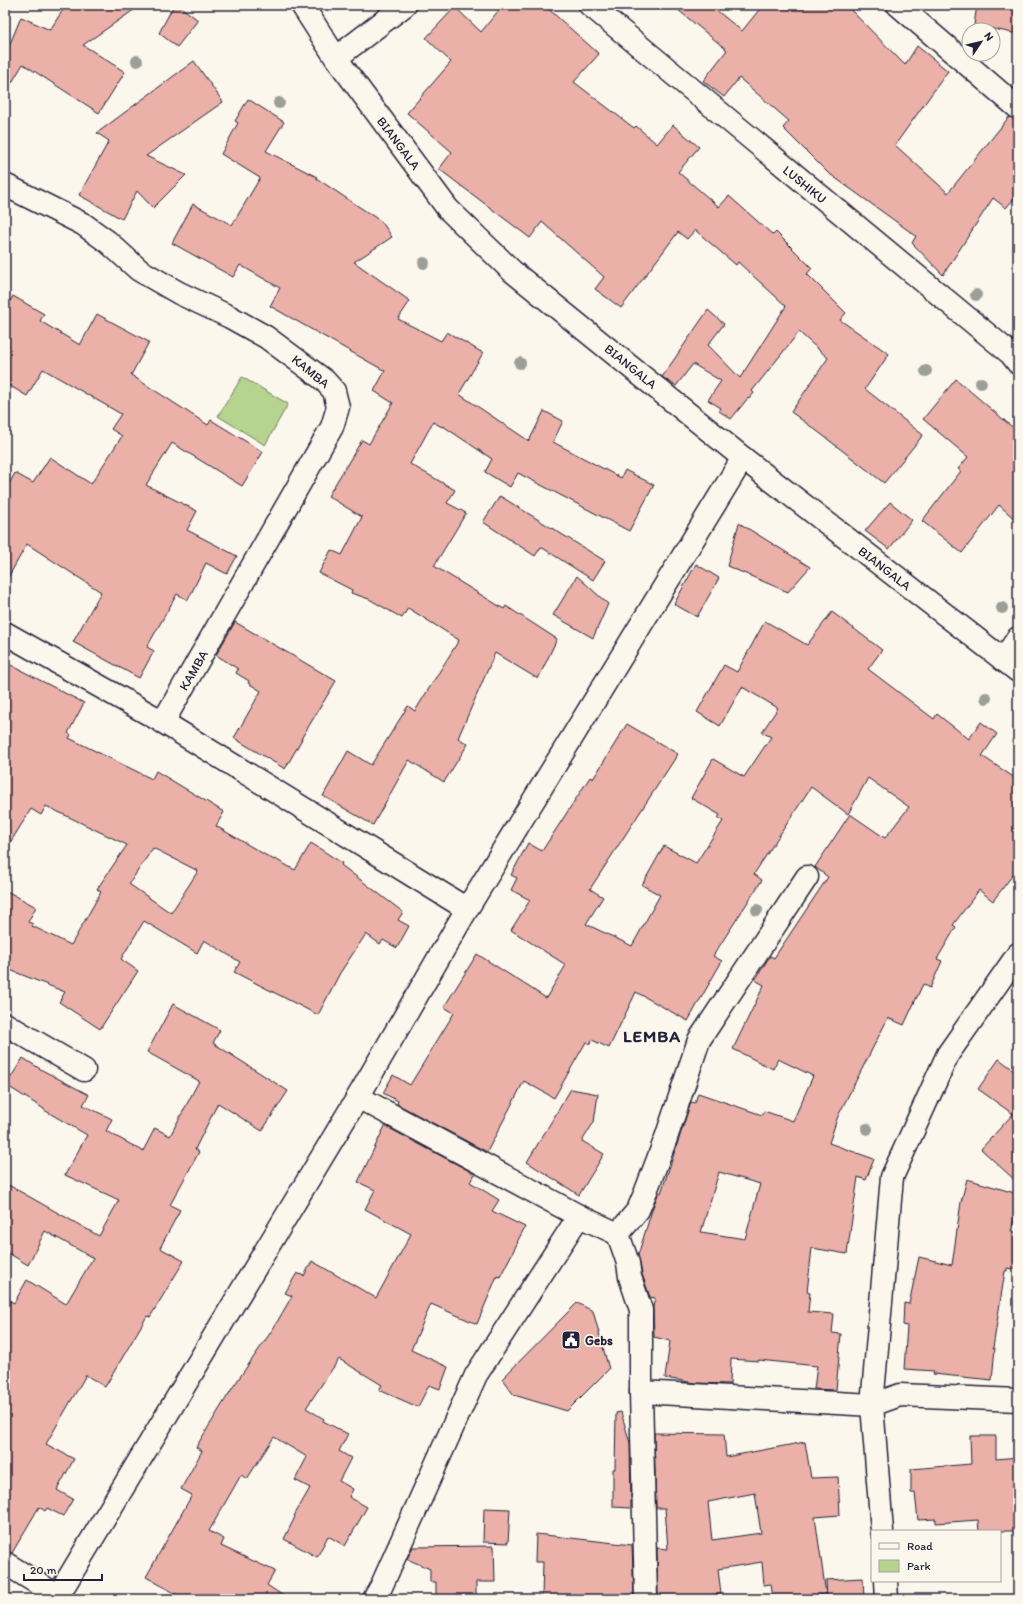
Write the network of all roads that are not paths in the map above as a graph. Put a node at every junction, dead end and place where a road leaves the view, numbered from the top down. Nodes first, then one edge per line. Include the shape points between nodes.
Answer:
1 (302, 5) edge
2 (405, 5) edge
3 (590, 5) edge
4 (898, 5) edge
5 (336, 58) junction
6 (1018, 108) edge
7 (5, 185) edge
8 (1016, 357) edge
9 (744, 458) junction
10 (5, 633) edge
11 (1018, 638) edge
12 (1010, 665) edge
13 (163, 722) junction
14 (807, 877) dead end
15 (467, 909) junction
16 (1018, 954) edge
17 (5, 1024) edge
18 (84, 1070) dead end
19 (358, 1097) junction
20 (579, 1216) junction
21 (618, 1234) junction
22 (641, 1392) junction
23 (1018, 1400) edge
24 (872, 1405) junction
25 (882, 1530) edge
26 (5, 1563) edge
27 (886, 1582) edge
28 (379, 1595) edge
29 (57, 1598) edge
30 (646, 1599) edge
31 (888, 1599) edge

1 - 5 street, BIANGALA
2 - 5 street
3 - 8 street, LUSHIKU
4 - 6 street
5 - 9 street, BIANGALA via 448,209 512,271
7 - 13 street, KAMBA via 83,224 139,270 266,337 324,380 334,391 338,407 332,427
9 - 12 street, BIANGALA
9 - 15 street
10 - 13 street
11 - 12 street
13 - 15 street
14 - 21 street via 699,1040 646,1191 638,1210
15 - 19 street
16 - 24 street via 948,1054 892,1177
17 - 18 street
19 - 20 street
19 - 29 street
20 - 21 street
20 - 28 street via 476,1375
21 - 22 street via 641,1310
22 - 24 street
22 - 30 street
23 - 24 street via 900,1395
24 - 25 street
26 - 29 street
27 - 31 street

